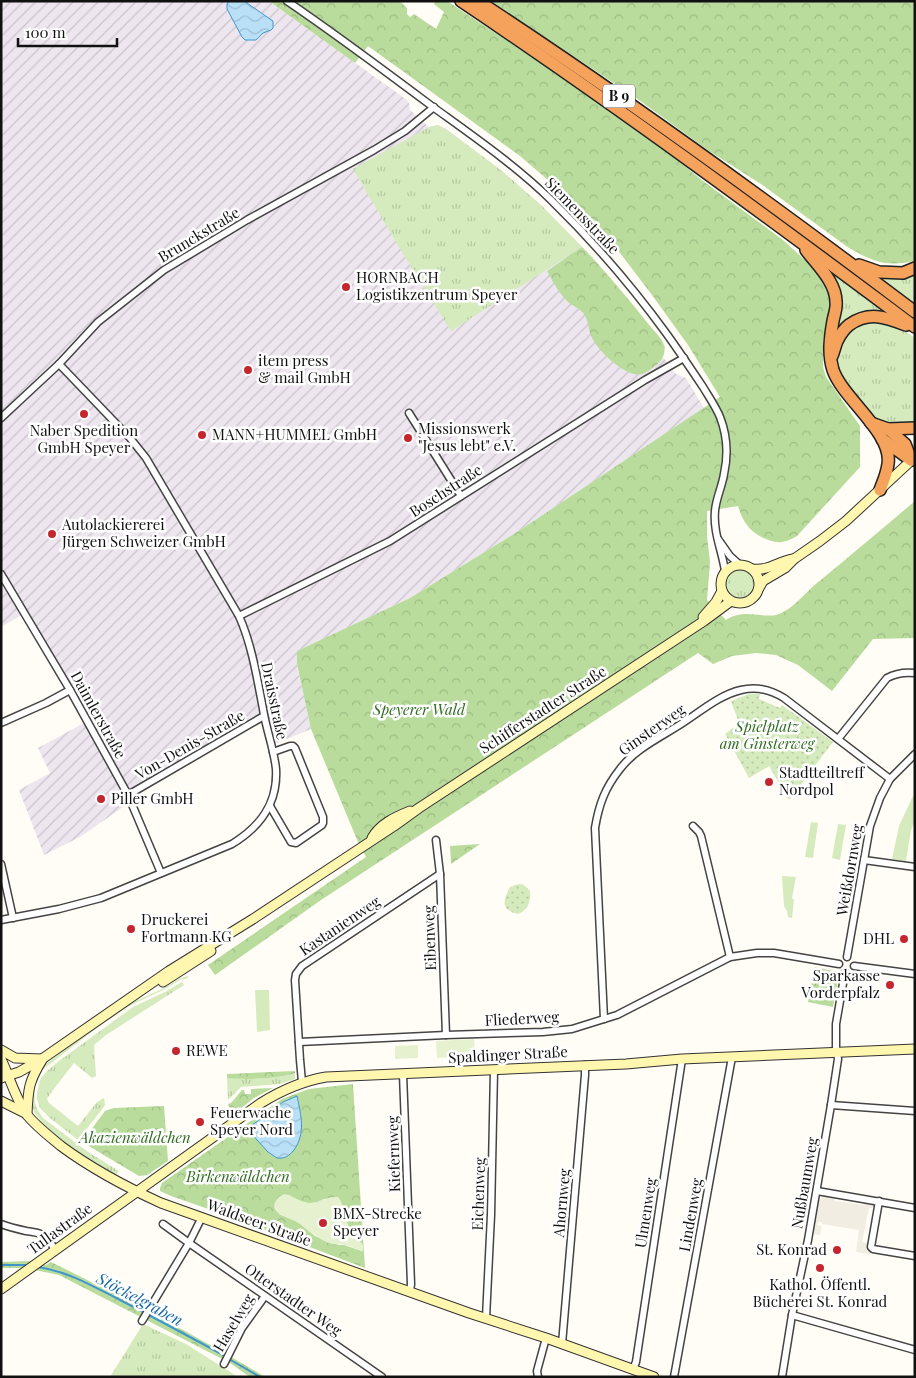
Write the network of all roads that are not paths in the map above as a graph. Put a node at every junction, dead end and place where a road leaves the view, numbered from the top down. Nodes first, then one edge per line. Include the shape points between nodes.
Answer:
1 (287, 1) edge
2 (461, 1) edge
3 (478, 1) edge
4 (434, 107) junction
5 (795, 237) junction
6 (848, 261) junction
7 (915, 268) edge
8 (915, 312) edge
9 (915, 328) edge
10 (684, 358) junction
11 (831, 360) junction
12 (59, 364) junction
13 (408, 413) dead end
14 (1, 418) edge
15 (915, 428) edge
16 (885, 434) junction
17 (913, 458) edge
18 (880, 490) junction
19 (461, 496) junction
20 (716, 536) junction
21 (794, 559) junction
22 (740, 565) junction
23 (752, 569) junction
24 (725, 572) junction
25 (1, 574) edge
26 (759, 588) junction
27 (722, 591) junction
28 (731, 601) junction
29 (239, 616) junction
30 (682, 635) junction
31 (915, 673) edge
32 (70, 690) junction
33 (264, 716) junction
34 (1, 723) edge
35 (838, 739) junction
36 (273, 752) junction
37 (915, 754) edge
38 (890, 779) junction
39 (128, 795) junction
40 (270, 806) junction
41 (693, 826) dead end
42 (436, 840) dead end
43 (864, 860) junction
44 (1, 864) edge
45 (915, 867) edge
46 (161, 873) junction
47 (440, 874) junction
48 (13, 918) junction
49 (1, 920) edge
50 (730, 956) junction
51 (847, 957) junction
52 (839, 964) junction
53 (854, 966) junction
54 (845, 972) junction
55 (915, 974) edge
56 (604, 1019) junction
57 (446, 1035) junction
58 (298, 1042) junction
59 (915, 1049) edge
60 (1, 1050) edge
61 (837, 1052) junction
62 (732, 1057) junction
63 (1, 1059) edge
64 (42, 1059) junction
65 (682, 1060) junction
66 (585, 1065) junction
67 (494, 1070) junction
68 (403, 1074) junction
69 (5, 1077) edge
70 (302, 1082) junction
71 (1, 1101) edge
72 (831, 1106) junction
73 (915, 1111) edge
74 (26, 1114) junction
75 (136, 1192) junction
76 (817, 1192) junction
77 (879, 1201) junction
78 (915, 1208) edge
79 (202, 1217) junction
80 (1, 1224) edge
81 (163, 1224) dead end
82 (189, 1243) junction
83 (55, 1250) junction
84 (915, 1256) edge
85 (1, 1288) edge
86 (410, 1292) junction
87 (265, 1296) junction
88 (792, 1315) junction
89 (486, 1318) junction
90 (143, 1319) dead end
91 (546, 1338) junction
92 (562, 1344) junction
93 (915, 1350) edge
94 (226, 1360) dead end
95 (633, 1369) junction
96 (382, 1377) edge
97 (538, 1377) edge
98 (654, 1377) edge
99 (674, 1377) edge
100 (782, 1377) edge

1 - 4 street, Siemensstraße
2 - 5 highway, B 9 via 625,113
3 - 6 highway, B 9 via 630,104
4 - 10 street, Siemensstraße via 503,158 550,199 621,274
4 - 12 street, Brunckstraße via 405,131 374,150 164,270 98,322
5 - 9 highway, B 9
5 - 11 highway via 834,289 837,303 829,342
6 - 7 highway via 879,272 903,273
6 - 8 highway, B 9
9 - 11 highway via 878,316 856,320 838,340
10 - 19 street, Boschstraße
10 - 20 street, Siemensstraße via 710,398 725,436 727,454 715,512
11 - 16 highway via 837,381 871,423
12 - 14 street, Brunckstraße
12 - 29 street, Draisstraße via 146,458
13 - 19 street
15 - 16 highway
16 - 17 highway via 905,444
16 - 18 highway via 888,464
17 - 18 main road
18 - 21 main road via 846,521
19 - 29 street, Boschstraße via 375,550
20 - 22 street
20 - 24 street, Siemensstraße
21 - 23 main road via 761,570
21 - 26 main road via 763,581
22 - 23 main road
22 - 24 main road
23 - 26 main road via 758,578
24 - 27 main road via 720,582
25 - 32 street, Daimlerstraße
26 - 28 main road via 749,601 740,604
27 - 28 main road
27 - 30 main road, Schifferstadter Straße via 706,615
28 - 30 main road, Schifferstadter Straße
29 - 33 street, Draisstraße
30 - 64 main road, Schifferstadter Straße via 253,919 169,971
31 - 35 street via 894,674 888,678
32 - 34 street
32 - 39 street, Daimlerstraße
33 - 36 street, Draisstraße
33 - 39 street, Von-Denis-Straße
35 - 38 street, Ginsterweg
35 - 56 street, Ginsterweg via 777,693 760,688 743,689 725,695 625,762 602,798 597,814
36 - 40 street, Draisstraße via 276,778
36 - 40 street via 290,746 295,748 323,823 294,843
37 - 38 street, Weißdornweg
38 - 43 street, Weißdornweg via 874,813
39 - 46 street, Daimlerstraße
40 - 46 street, Draisstraße via 261,821 244,837
41 - 50 street via 701,836
42 - 47 street, Eibenweg
43 - 45 street
43 - 51 street, Weißdornweg
44 - 48 street
46 - 48 street, Draisstraße via 101,898
47 - 57 street, Eibenweg
47 - 58 street, Kastanienweg via 298,970 295,980
48 - 49 street, Draisstraße
50 - 52 street, Fliederweg via 774,953
50 - 56 street, Fliederweg
51 - 52 street
51 - 53 street
52 - 54 street
53 - 54 street
53 - 55 street
54 - 61 street via 836,1024
56 - 57 street, Fliederweg via 566,1030
57 - 58 street, Fliederweg
58 - 70 street, Kastanienweg
59 - 61 main road, Spaldinger Straße
60 - 64 main road via 15,1058
61 - 62 main road, Spaldinger Straße
61 - 72 street, Nußbaumweg
62 - 65 main road, Spaldinger Straße
62 - 99 street, Lindenweg
63 - 69 main road, Waldseer Straße
64 - 69 main road, Schifferstadter Straße
64 - 74 main road via 31,1079
65 - 66 main road, Spaldinger Straße
65 - 95 street, Ulmenweg
66 - 67 main road, Spaldinger Straße
66 - 92 street, Ahornweg
67 - 68 main road, Spaldinger Straße
67 - 89 street, Eichenweg
68 - 70 main road, Spaldinger Straße via 326,1077
68 - 86 street, Kiefernweg
69 - 74 main road, Waldseer Straße
70 - 75 main road, Spaldinger Straße via 261,1103
71 - 74 main road
72 - 73 street
72 - 76 street, Nußbaumweg
74 - 75 main road, Waldseer Straße via 70,1152
75 - 79 main road, Waldseer Straße
75 - 83 main road, Tullastraße
76 - 77 street
76 - 88 street, Nußbaumweg
77 - 78 street
77 - 84 street via 873,1249
79 - 82 street
79 - 86 main road, Waldseer Straße
80 - 83 street via 43,1234
81 - 82 street, Otterstadter Weg
82 - 87 street, Otterstadter Weg
82 - 90 street
83 - 85 main road, Tullastraße
86 - 89 main road, Waldseer Straße
87 - 94 street, Haselweg via 242,1328
87 - 96 street, Otterstadter Weg
88 - 93 street
88 - 100 street, Nußbaumweg
89 - 91 main road, Waldseer Straße
91 - 92 main road, Waldseer Straße
91 - 97 street
92 - 95 main road, Waldseer Straße
95 - 98 main road, Waldseer Straße

